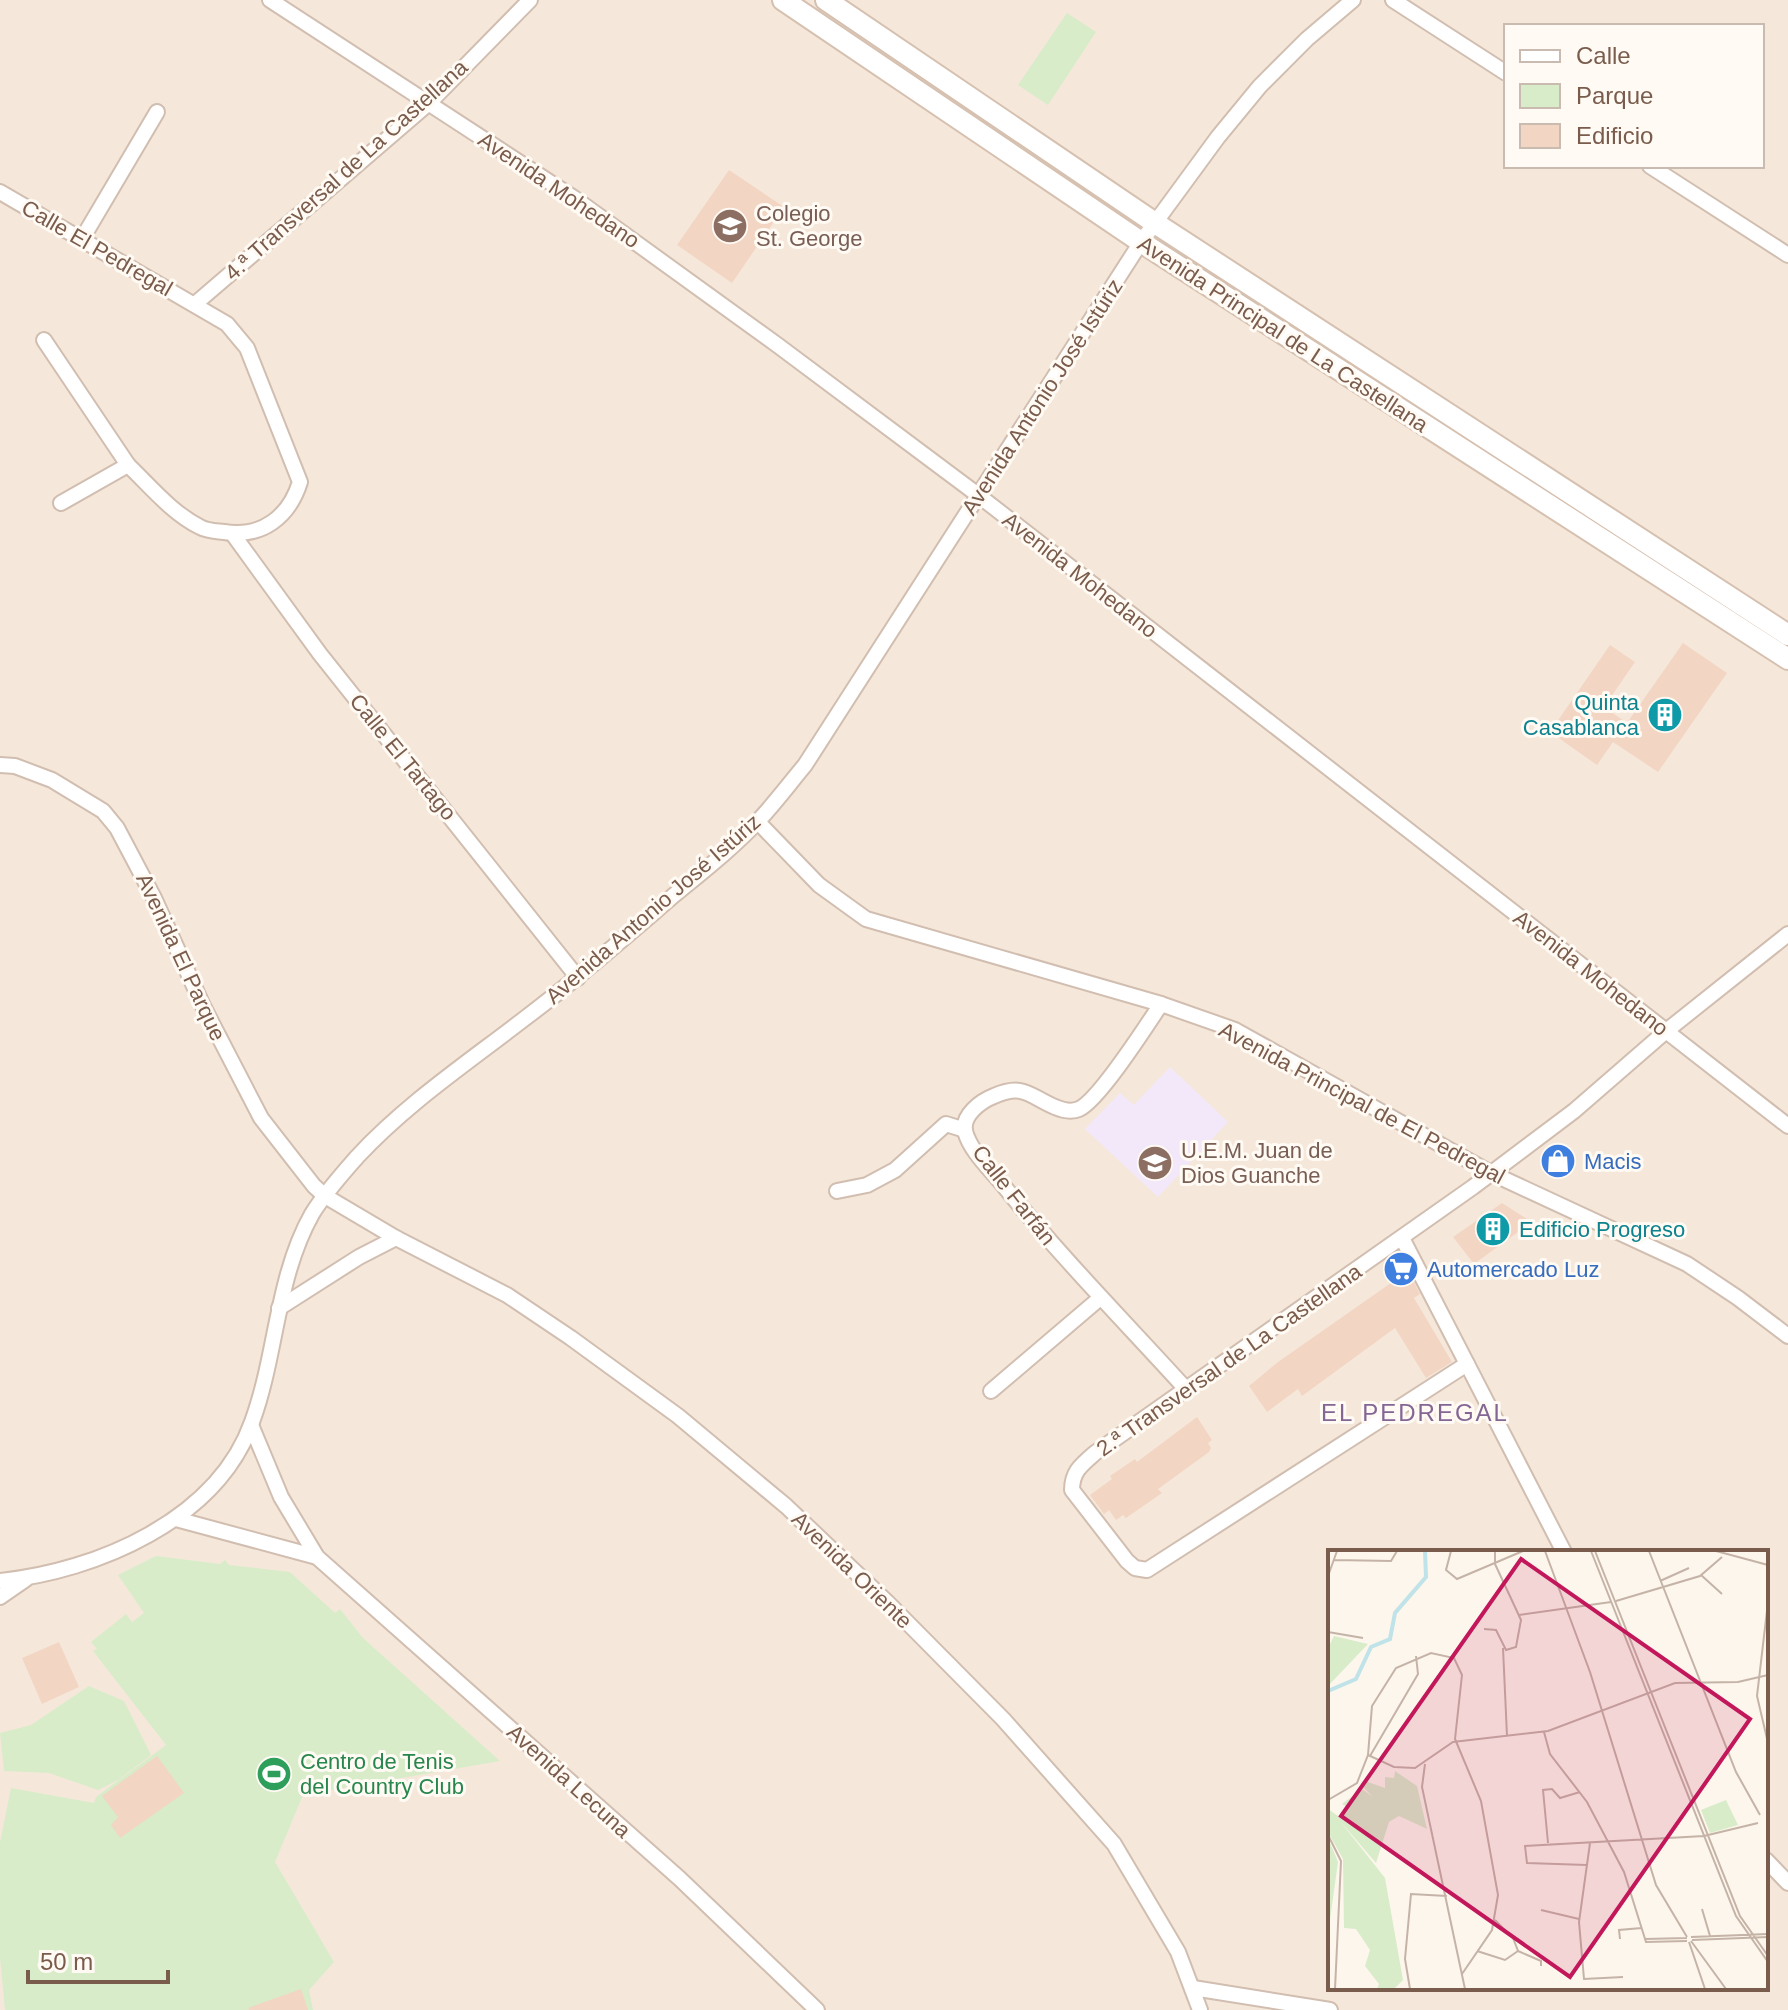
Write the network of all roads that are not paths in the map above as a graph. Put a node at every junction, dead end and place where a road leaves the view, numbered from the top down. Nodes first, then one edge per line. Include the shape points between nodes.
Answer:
1 (270, 0) edge
2 (530, 0) edge
3 (783, 0) edge
4 (826, 0) edge
5 (1353, 0) edge
6 (1393, 0) edge
7 (1504, 72) edge
8 (429, 103) junction
9 (157, 112) dead end
10 (1653, 168) edge
11 (0, 192) edge
12 (1155, 223) junction
13 (82, 239) junction
14 (1141, 242) junction
15 (1788, 255) edge
16 (195, 304) junction
17 (44, 340) dead end
18 (128, 465) junction
19 (978, 495) junction
20 (61, 503) dead end
21 (232, 533) junction
22 (1788, 635) edge
23 (1788, 659) edge
24 (0, 765) edge
25 (758, 822) junction
26 (1788, 934) edge
27 (578, 978) junction
28 (1161, 1004) junction
29 (1665, 1032) junction
30 (1788, 1126) edge
31 (965, 1130) junction
32 (1491, 1173) junction
33 (837, 1191) dead end
34 (325, 1196) junction
35 (396, 1238) junction
36 (1402, 1238) junction
37 (1099, 1299) junction
38 (279, 1308) junction
39 (1788, 1336) edge
40 (1467, 1364) junction
41 (1185, 1388) junction
42 (991, 1391) dead end
43 (251, 1425) junction
44 (176, 1519) junction
45 (1563, 1550) edge
46 (317, 1557) junction
47 (27, 1578) junction
48 (0, 1581) edge
49 (0, 1597) edge
50 (1768, 1862) edge
51 (1788, 1883) edge
52 (1193, 1988) junction
53 (817, 2010) edge
54 (1200, 2010) edge
55 (1330, 2010) edge

1 - 8 street, Avenida Mohedano
2 - 8 street, 4.ª Transversal de La Castellana
3 - 14 street, Avenida Principal de La Castellana
4 - 12 street, Avenida Principal de La Castellana
5 - 12 street, Avenida Antonio José Istúriz via 1260,86
6 - 7 street
8 - 16 street, 4.ª Transversal de La Castellana
8 - 19 street, Avenida Mohedano via 574,198
9 - 13 street
10 - 15 street
11 - 13 street, Calle El Pedregal
12 - 14 street, Avenida Antonio José Istúriz
12 - 22 street, Avenida Principal de La Castellana
13 - 16 street, Calle El Pedregal
14 - 19 street, Avenida Antonio José Istúriz
14 - 23 street, Avenida Principal de La Castellana
16 - 21 street via 227,324 247,348 300,482 294,501 278,518 255,532
17 - 18 street
18 - 20 street
18 - 21 street via 202,528
19 - 25 street, Avenida Antonio José Istúriz via 805,765
19 - 29 street, Avenida Mohedano
21 - 27 street, Calle El Tartago via 320,654
24 - 34 street, Avenida El Parque via 52,780 103,811 117,828 261,1118
25 - 27 street, Avenida Antonio José Istúriz
25 - 28 street, Avenida Principal de El Pedregal via 819,885 866,919
26 - 29 street, 2.ª Transversal de La Castellana
27 - 34 street, Avenida Antonio José Istúriz via 411,1106
28 - 31 street, Calle Farfán via 1106,1081 1079,1109 1008,1090 972,1111
28 - 32 street, Avenida Principal de El Pedregal via 1235,1030
29 - 30 street, Avenida Mohedano
29 - 32 street, 2.ª Transversal de La Castellana via 1574,1111
31 - 33 street via 946,1124 895,1170 867,1185
31 - 37 street, Calle Farfán via 977,1153
32 - 36 street, 2.ª Transversal de La Castellana
32 - 39 street, Avenida Principal de El Pedregal via 1687,1264
34 - 35 street, Avenida Oriente
34 - 38 street, Avenida Antonio José Istúriz via 306,1225
35 - 38 street
35 - 52 street, Avenida Oriente via 507,1295 571,1338 678,1416 786,1506 1003,1719 1114,1844 1178,1952
36 - 40 street
36 - 41 street, 2.ª Transversal de La Castellana
37 - 41 street, Calle Farfán
37 - 42 street
38 - 43 street, Avenida Antonio José Istúriz
40 - 41 street, 2.ª Transversal de La Castellana via 1157,1565 1135,1568 1072,1490 1072,1477 1095,1453
40 - 45 street
43 - 44 street, Avenida Antonio José Istúriz via 225,1472
43 - 46 street, Avenida Lecuna via 281,1497
44 - 46 street, Avenida Lecuna
44 - 47 street, Avenida Antonio José Istúriz via 99,1559
46 - 53 street, Avenida Lecuna via 679,1878
47 - 48 street, Avenida Antonio José Istúriz
47 - 49 street, Avenida Antonio José Istúriz
50 - 51 street
52 - 54 street, Avenida Oriente
52 - 55 street

